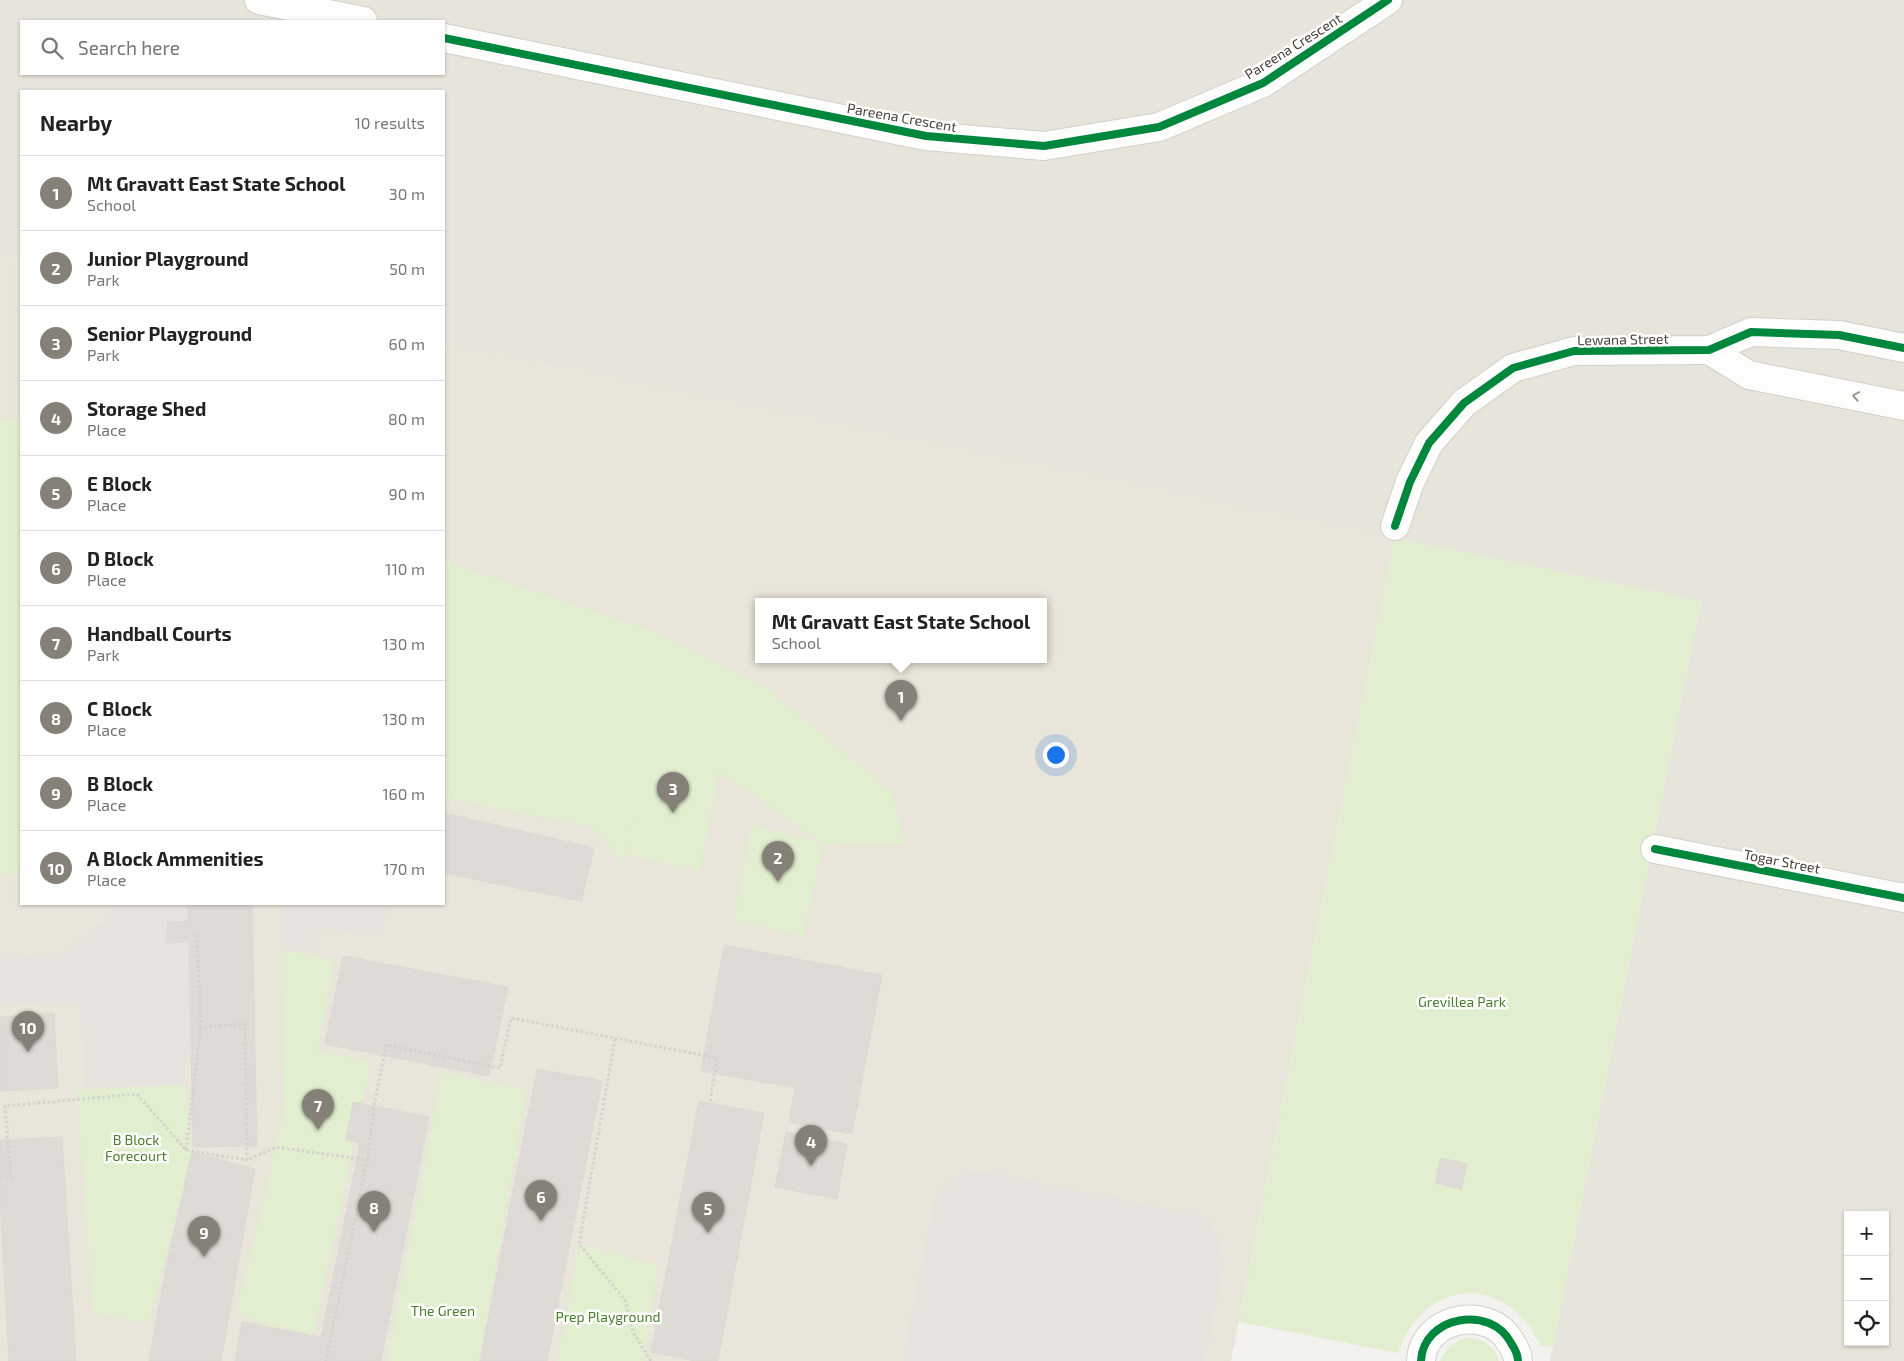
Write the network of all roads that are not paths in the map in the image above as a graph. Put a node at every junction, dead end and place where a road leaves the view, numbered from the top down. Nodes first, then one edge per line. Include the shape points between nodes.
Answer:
1 (259, 0) edge
2 (1388, 0) edge
3 (358, 20) edge
4 (445, 38) edge
5 (1904, 348) edge
6 (1709, 350) junction
7 (1904, 406) edge
8 (1395, 526) dead end
9 (1655, 849) dead end
10 (1904, 898) edge
11 (1421, 1361) edge
12 (1518, 1361) edge

1 - 3 street
2 - 4 street, Pareena Crescent via 1263,83 1159,127 1044,146 926,136
5 - 6 street, Lewana Street via 1839,335 1751,332
7 -> 6 street via 1749,374
6 - 8 street, Lewana Street via 1574,351 1513,368 1464,403 1429,443 1410,482
9 - 10 street, Togar Street
11 - 12 street via 1430,1338 1448,1323 1468,1318 1490,1322 1507,1335

